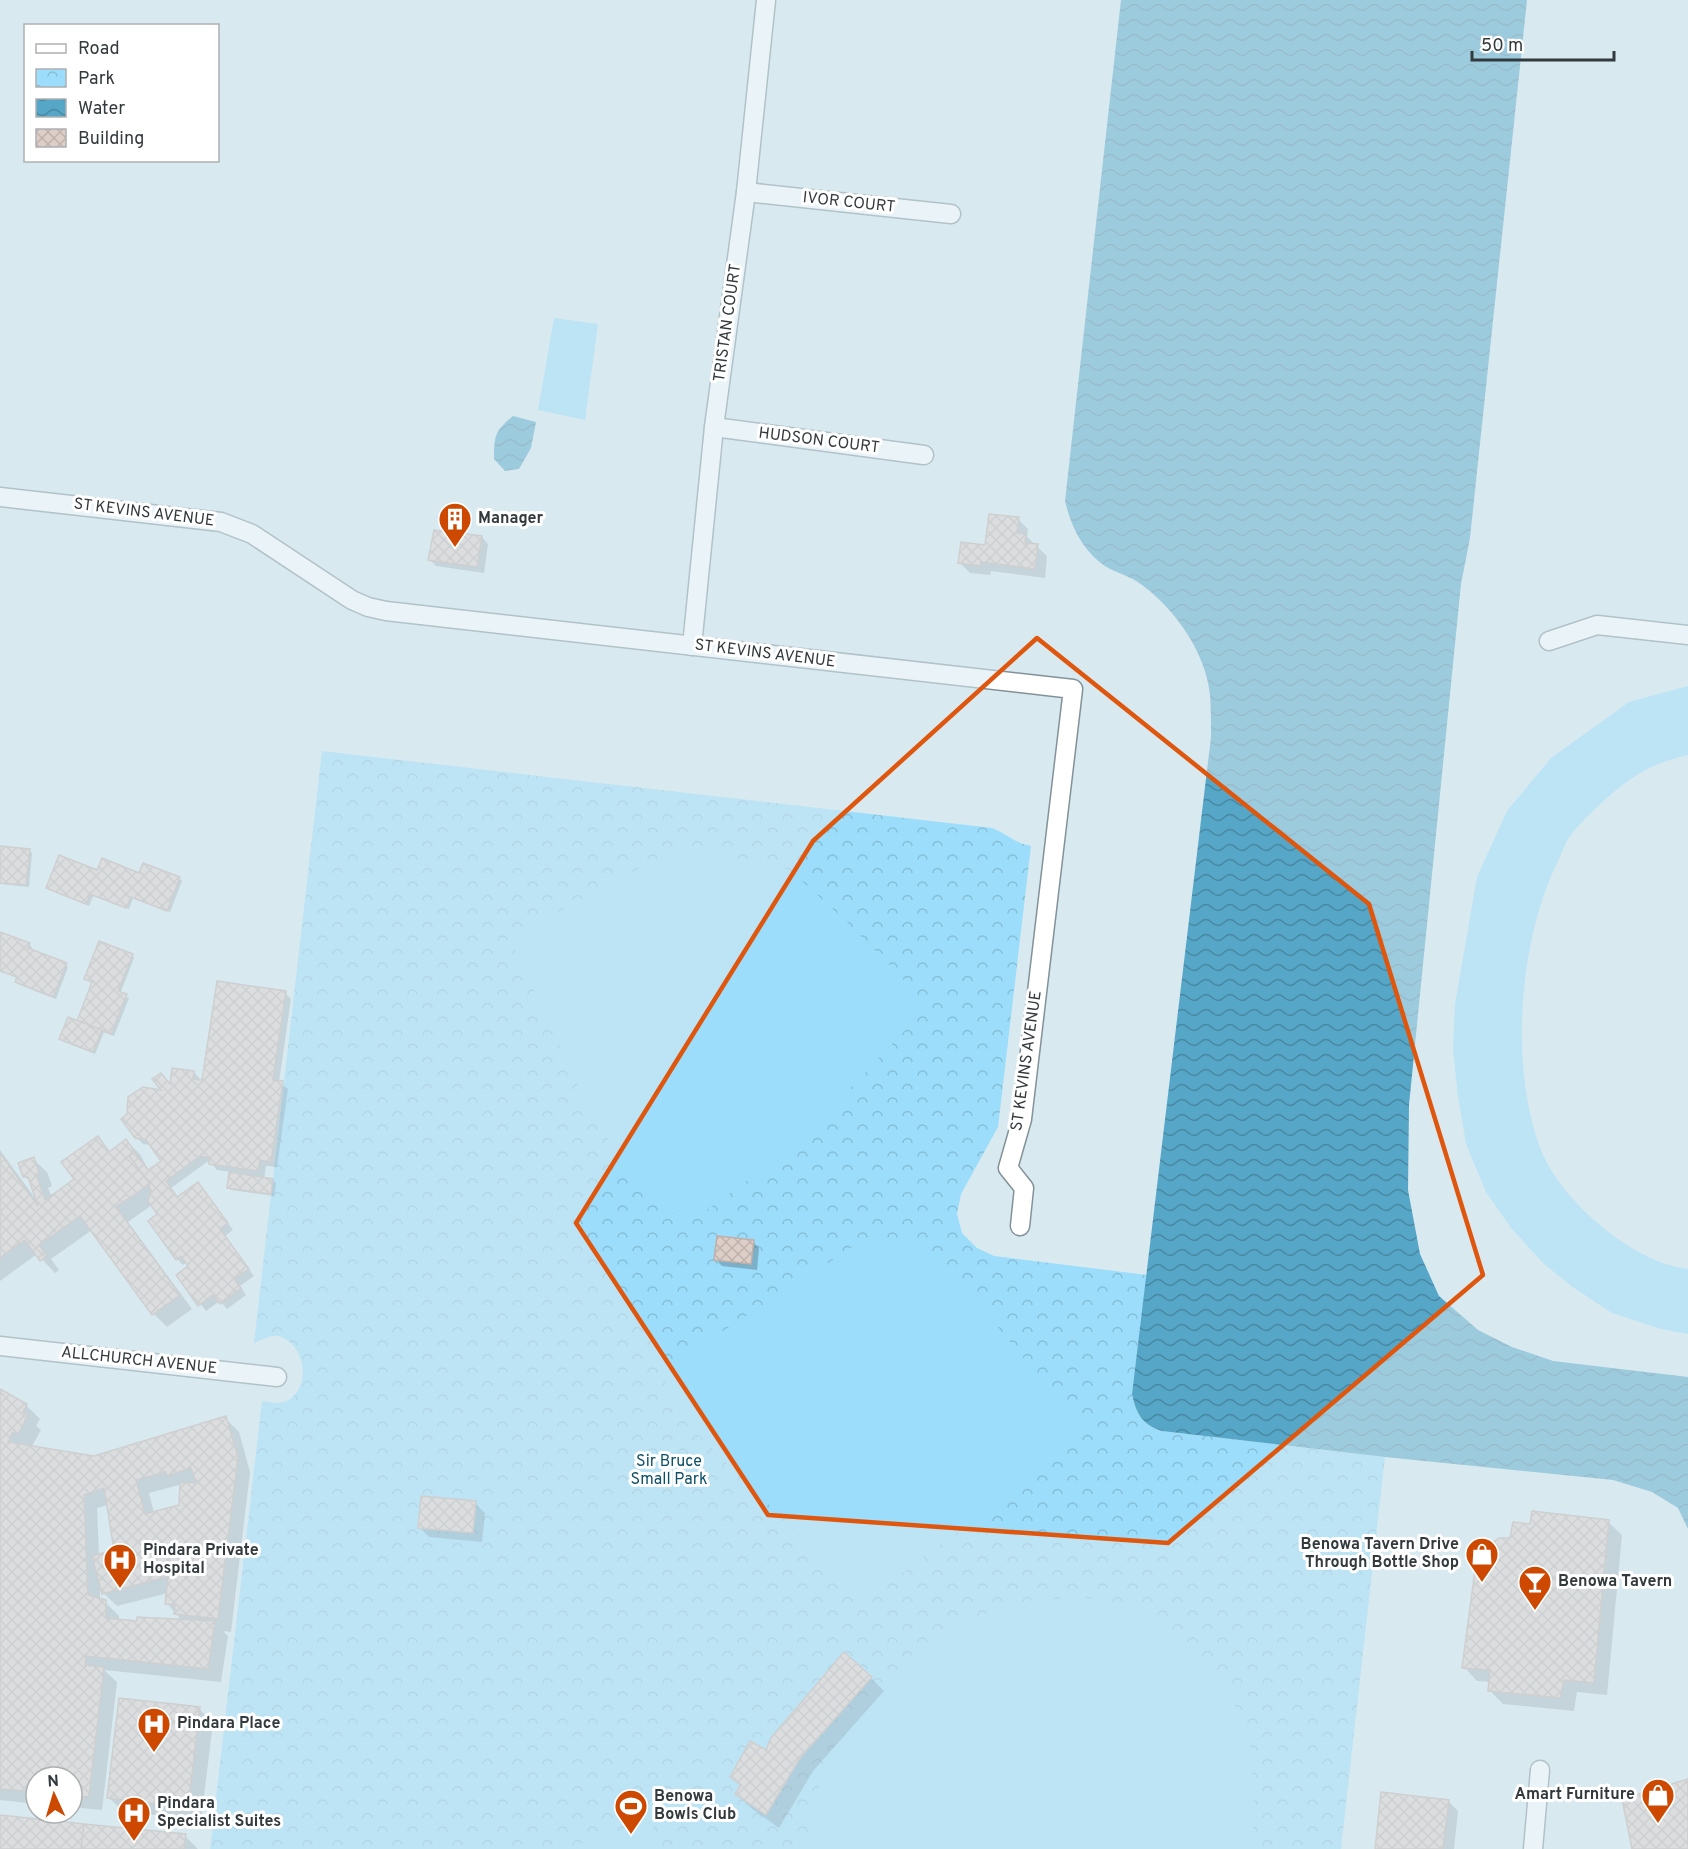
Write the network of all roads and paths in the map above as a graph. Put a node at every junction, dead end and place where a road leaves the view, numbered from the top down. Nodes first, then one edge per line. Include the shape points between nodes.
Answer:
1 (766, 0) edge
2 (746, 192) junction
3 (951, 214) dead end
4 (714, 428) junction
5 (924, 455) dead end
6 (0, 497) edge
7 (1688, 635) edge
8 (1549, 641) dead end
9 (692, 646) junction
10 (1020, 1226) dead end
11 (0, 1346) edge
12 (277, 1377) dead end
13 (1540, 1770) dead end
14 (1533, 1849) edge

1 - 2 street, TRISTAN COURT
2 - 3 street, IVOR COURT
2 - 4 street, TRISTAN COURT
4 - 5 street, HUDSON COURT
4 - 9 street, TRISTAN COURT
6 - 9 street, ST KEVINS AVENUE via 221,522 252,534 368,607
7 - 8 street via 1597,625
9 - 10 street, ST KEVINS AVENUE via 1072,689 1022,1119 1008,1168 1024,1188
11 - 12 street, ALLCHURCH AVENUE
13 - 14 street

